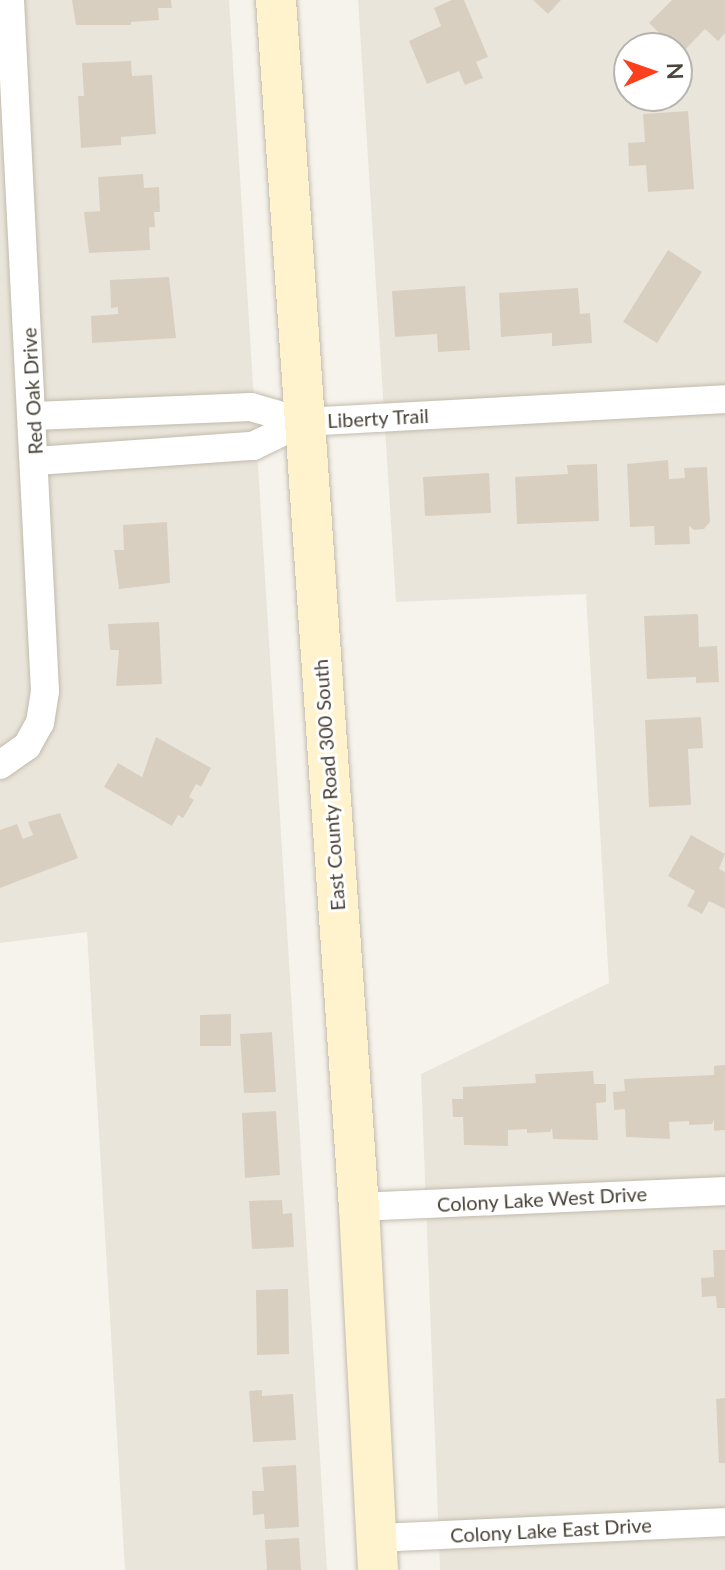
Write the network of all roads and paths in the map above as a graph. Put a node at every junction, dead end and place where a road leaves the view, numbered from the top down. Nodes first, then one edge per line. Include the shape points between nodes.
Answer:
1 (10, 0) edge
2 (276, 0) edge
3 (725, 399) edge
4 (34, 416) junction
5 (303, 422) junction
6 (36, 461) junction
7 (0, 765) edge
8 (725, 1191) edge
9 (359, 1207) junction
10 (725, 1522) edge
11 (378, 1554) edge

1 - 4 street, Red Oak Drive
2 - 5 street, East County Road 300 South
3 - 5 street, Liberty Trail
4 - 5 street via 251,407
4 - 6 street, Red Oak Drive
5 - 6 street, Liberty Trail via 253,446
5 - 9 street, East County Road 300 South
6 - 7 street, Red Oak Drive via 45,691 40,723 27,746
8 - 9 street, Colony Lake West Drive
9 - 11 street, East County Road 300 South
10 - 11 street, Colony Lake East Drive

